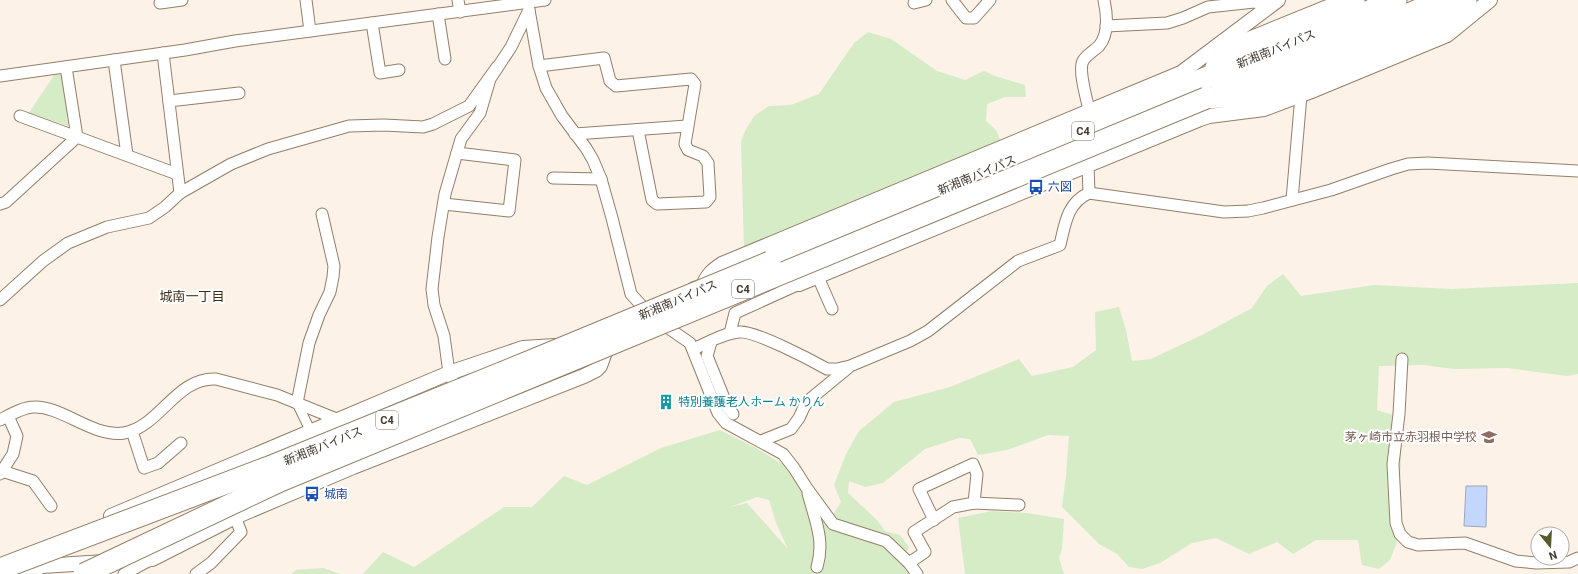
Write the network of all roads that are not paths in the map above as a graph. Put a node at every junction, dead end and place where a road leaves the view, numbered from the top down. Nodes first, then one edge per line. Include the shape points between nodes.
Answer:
1 (182, 0) edge
2 (306, 0) edge
3 (458, 0) edge
4 (545, 0) edge
5 (926, 0) edge
6 (952, 0) edge
7 (990, 0) edge
8 (1104, 0) edge
9 (1354, 0) edge
10 (1396, 0) edge
11 (1442, 0) edge
12 (1466, 0) edge
13 (1490, 0) edge
14 (160, 3) dead end
15 (914, 3) dead end
16 (1274, 3) edge
17 (531, 4) edge
18 (460, 12) junction
19 (438, 14) junction
20 (372, 23) junction
21 (1106, 26) junction
22 (310, 31) junction
23 (163, 54) junction
24 (445, 59) dead end
25 (114, 60) junction
26 (539, 66) junction
27 (66, 67) junction
28 (497, 67) junction
29 (399, 70) dead end
30 (0, 76) edge
31 (1202, 90) junction
32 (239, 93) dead end
33 (1300, 95) junction
34 (168, 101) junction
35 (1089, 110) junction
36 (20, 116) dead end
37 (687, 126) junction
38 (638, 130) junction
39 (575, 134) junction
40 (77, 136) junction
41 (457, 153) junction
42 (127, 155) junction
43 (1088, 165) junction
44 (1578, 171) edge
45 (177, 174) junction
46 (553, 178) dead end
47 (601, 179) junction
48 (180, 193) junction
49 (1089, 193) junction
50 (1292, 200) junction
51 (0, 204) edge
52 (444, 204) junction
53 (322, 214) dead end
54 (752, 252) junction
55 (760, 277) junction
56 (818, 277) junction
57 (799, 284) junction
58 (0, 300) edge
59 (832, 309) dead end
60 (648, 313) junction
61 (730, 333) junction
62 (711, 342) junction
63 (693, 349) junction
64 (1402, 359) dead end
65 (850, 366) junction
66 (449, 372) junction
67 (297, 403) junction
68 (733, 414) dead end
69 (4, 418) edge
70 (472, 419) junction
71 (339, 420) junction
72 (316, 430) junction
73 (132, 431) junction
74 (761, 441) junction
75 (181, 443) dead end
76 (1, 472) edge
77 (338, 473) junction
78 (806, 487) junction
79 (974, 503) junction
80 (1019, 505) dead end
81 (51, 506) dead end
82 (235, 517) junction
83 (934, 520) junction
84 (1578, 558) edge
85 (152, 559) junction
86 (909, 563) junction
87 (42, 566) junction
88 (817, 567) dead end
89 (0, 569) edge
90 (24, 574) edge
91 (84, 574) edge
92 (124, 574) edge
93 (196, 574) edge
94 (917, 574) edge

1 - 14 street
2 - 22 street
3 - 18 street
4 - 17 street
5 - 15 street
6 - 7 street via 966,18 974,18
8 - 21 street
9 - 31 highway via 1241,46
10 - 31 highway, 新湘南バイパス / C4
11 - 31 highway, 新湘南バイパス / C4
12 - 31 highway via 1439,22 1264,94
13 - 33 street via 1447,35
16 - 21 street via 1254,2 1208,7 1167,23
16 - 35 street via 1181,72
17 - 18 street
17 - 26 street
17 - 28 street via 511,47
18 - 19 street
19 - 20 street
19 - 24 street
20 - 22 street
20 - 29 street via 380,73
21 - 35 street via 1100,44 1083,61
22 - 23 street
23 - 25 street
23 - 34 street
25 - 27 street
25 - 42 street
26 - 37 street via 604,58 610,81 616,86 691,79 695,84
26 - 39 street via 553,102
27 - 30 street
27 - 40 street
28 - 41 street via 490,79 480,113 462,139
28 - 48 street via 469,106 433,124 423,127 384,124 349,126 268,149 231,164
31 - 89 highway, 新湘南バイパス / C4, bridge via 1097,126 274,465
31 - 91 highway, 新湘南バイパス / C4, bridge via 280,481
32 - 34 street
33 - 43 street via 1264,109 1209,116
33 - 50 street
34 - 45 street
35 - 54 street
36 - 40 street
37 - 38 street
37 - 38 street via 684,144 688,150 703,156 708,163 710,197 706,202 657,204 652,200
38 - 39 street
39 - 47 street via 593,160
40 - 42 street
40 - 51 street via 6,202
41 - 52 street
41 - 52 street via 515,160 509,211
42 - 45 street
43 - 49 street
43 - 56 street
44 - 50 street via 1428,162 1391,168 1331,190
45 - 48 street
46 - 47 street
47 - 60 street via 628,286 631,294
48 - 58 street via 149,218 107,227 68,242
49 - 50 street via 1224,212 1255,210
49 - 65 street via 1072,206 1060,245 1018,262 928,331
52 - 66 street via 432,289 434,305 444,336
53 - 67 street via 334,266 333,277 330,292 309,343
54 - 55 street
54 - 60 street via 722,264 706,277 703,286
55 - 57 street
55 - 60 street via 748,275
56 - 57 street
56 - 59 street
57 - 61 street via 735,312
60 - 63 street via 690,343
60 - 66 street via 559,346 523,348
60 - 70 street via 612,332 600,366 596,370
61 - 62 street
61 - 65 street via 756,335 827,369
62 - 63 street
62 - 68 street via 707,356 728,408
63 - 74 street via 718,413 726,423
64 - 84 street via 1393,464 1396,523 1400,534 1408,542 1418,545 1465,543 1516,561 1569,562
65 - 74 street via 809,400 791,429
66 - 70 street
66 - 71 street
67 - 71 street
67 - 72 street
67 - 73 street via 264,391 216,379 202,379 180,392 155,416
69 - 73 street via 34,407 50,410 101,431
69 - 76 street via 18,436 13,454
70 - 77 street
71 - 72 street
72 - 77 street
72 - 87 street via 64,536
73 - 75 street via 144,468 158,463
74 - 78 street via 783,454
76 - 81 street via 33,481
77 - 82 street
78 - 86 street via 833,524 886,541
78 - 88 street via 821,539
79 - 80 street
79 - 83 street via 953,507
79 - 83 street via 977,474 973,464 919,489
82 - 85 street
82 - 93 street via 241,532 211,563
83 - 86 street via 914,532 925,552
85 - 87 street
85 - 92 street
86 - 94 street
87 - 90 street

